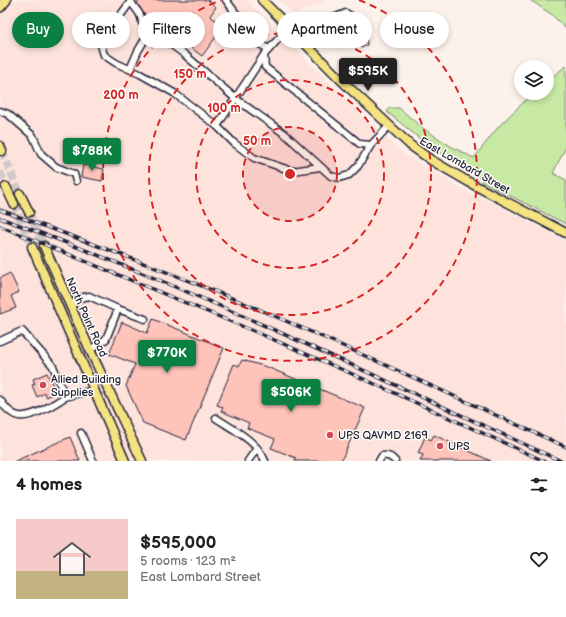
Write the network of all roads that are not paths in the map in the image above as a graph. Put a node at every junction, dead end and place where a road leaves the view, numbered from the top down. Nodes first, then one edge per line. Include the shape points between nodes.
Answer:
1 (6, 0) edge
2 (226, 0) edge
3 (262, 0) edge
4 (131, 1) edge
5 (0, 7) edge
6 (139, 12) edge
7 (277, 16) edge
8 (277, 40) edge
9 (271, 47) junction
10 (140, 48) edge
11 (176, 48) edge
12 (310, 48) edge
13 (264, 55) junction
14 (130, 69) junction
15 (236, 99) junction
16 (0, 111) edge
17 (217, 126) junction
18 (389, 126) junction
19 (371, 145) junction
20 (320, 167) junction
21 (76, 181) dead end
22 (6, 187) tunnel mouth
23 (20, 194) tunnel mouth
24 (14, 204) tunnel mouth
25 (29, 212) tunnel mouth
26 (566, 233) edge
27 (32, 246) tunnel mouth
28 (44, 246) tunnel mouth
29 (70, 306) junction
30 (118, 309) junction
31 (145, 319) dead end
32 (82, 333) junction
33 (71, 338) junction
34 (0, 341) edge
35 (90, 350) junction
36 (106, 386) junction
37 (94, 390) junction
38 (65, 397) junction
39 (0, 400) edge
40 (216, 418) dead end
41 (81, 433) dead end
42 (257, 448) junction
43 (93, 461) edge
44 (125, 461) edge
45 (142, 461) edge
46 (248, 461) edge
47 (265, 461) edge
48 (379, 461) edge
49 (395, 461) edge

1 - 5 highway
2 - 9 lane via 259,44
3 - 7 main road, East Lombard Street
4 - 6 lane
4 - 14 lane via 101,45 104,55
8 - 9 lane
9 - 13 lane
10 - 14 lane
11 - 15 lane
12 - 18 main road, East Lombard Street
13 - 15 lane
13 - 19 lane via 264,66 360,144
14 - 17 lane via 174,93
15 - 17 lane
15 - 20 lane via 285,134
16 - 21 lane via 8,114 33,136 41,154 56,167 74,174
17 - 20 lane via 234,144 254,158 292,171
18 - 19 lane
18 - 26 main road, East Lombard Street via 431,160 474,186
19 - 20 lane via 349,175 338,178
22 - 24 main road
23 - 25 main road
27 - 33 main road, North Point Road
28 - 29 main road, North Point Road
29 - 30 lane via 80,298 89,296
29 - 32 main road, North Point Road
30 - 31 lane
30 - 35 lane via 106,339
32 - 33 main road
32 - 35 main road, North Point Road
33 - 37 main road, North Point Road
34 - 38 lane via 22,331 53,366
35 - 36 main road, North Point Road
36 - 37 main road
36 - 45 main road, North Point Road
37 - 38 lane
37 - 44 main road, North Point Road
38 - 39 lane via 32,414 19,416 11,412
40 - 42 lane
41 - 43 lane
42 - 46 lane
42 - 47 lane
48 - 49 lane via 382,456 387,455

